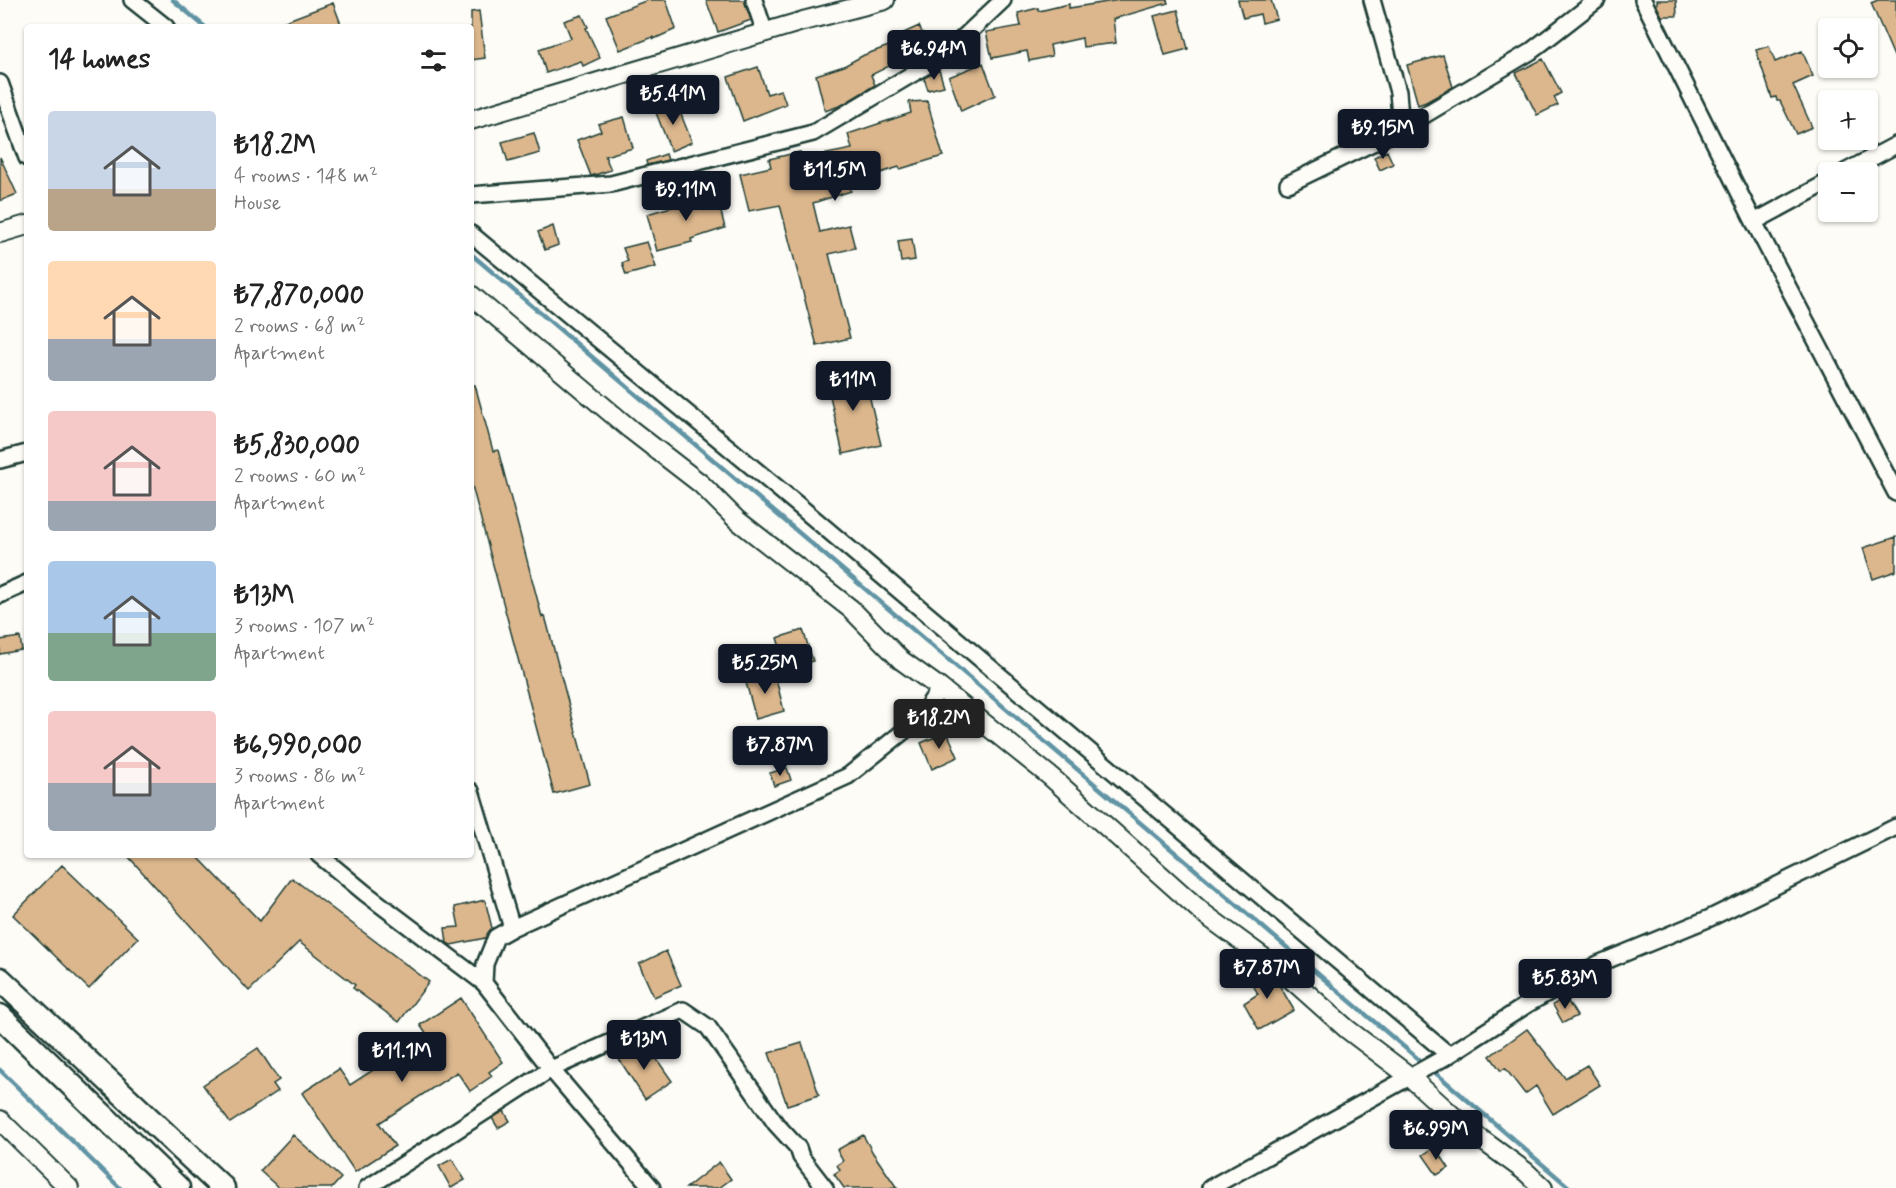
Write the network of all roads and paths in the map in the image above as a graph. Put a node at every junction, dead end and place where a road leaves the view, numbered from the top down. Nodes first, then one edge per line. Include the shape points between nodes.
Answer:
1 (132, 0) edge
2 (754, 0) edge
3 (885, 0) edge
4 (1004, 0) edge
5 (1372, 0) edge
6 (1597, 0) edge
7 (1643, 0) edge
8 (161, 24) edge
9 (765, 33) junction
10 (0, 83) edge
11 (474, 119) edge
12 (1401, 129) junction
13 (1896, 145) edge
14 (24, 150) edge
15 (1864, 162) edge
16 (1288, 184) dead end
17 (1818, 187) edge
18 (474, 195) edge
19 (1754, 222) junction
20 (24, 226) edge
21 (0, 233) edge
22 (474, 236) edge
23 (474, 298) edge
24 (24, 454) edge
25 (0, 460) edge
26 (1896, 493) edge
27 (24, 584) edge
28 (0, 595) edge
29 (940, 688) junction
30 (474, 801) edge
31 (1896, 827) edge
32 (323, 858) edge
33 (512, 928) junction
34 (0, 979) edge
35 (484, 983) junction
36 (0, 1016) edge
37 (1449, 1054) junction
38 (551, 1069) junction
39 (1409, 1076) junction
40 (0, 1120) edge
41 (69, 1188) edge
42 (177, 1188) edge
43 (223, 1188) edge
44 (367, 1188) edge
45 (652, 1188) edge
46 (825, 1188) edge
47 (1210, 1188) edge
48 (1543, 1188) edge

1 - 8 street
2 - 9 street
3 - 9 street
4 - 18 street via 946,54 813,133 611,184
5 - 12 street via 1398,92
6 - 12 street via 1530,52
7 - 19 street
9 - 11 street
10 - 14 street
12 - 16 street
13 - 15 street
17 - 19 street
19 - 26 street
20 - 21 street
22 - 37 street
23 - 29 street via 701,484 737,520 851,609 902,660
24 - 25 street
27 - 28 street
29 - 33 street via 919,719 848,776
29 - 39 street via 1051,777 1203,913 1282,971 1347,1029
30 - 33 street
31 - 37 street via 1710,918 1598,964
32 - 35 street
33 - 35 street via 496,937 485,964
34 - 43 main road
35 - 38 street
36 - 42 main road
37 - 39 street
38 - 44 street
38 - 45 street
38 - 46 street via 683,1010 708,1026
39 - 47 street
39 - 48 street via 1467,1129
40 - 41 street

